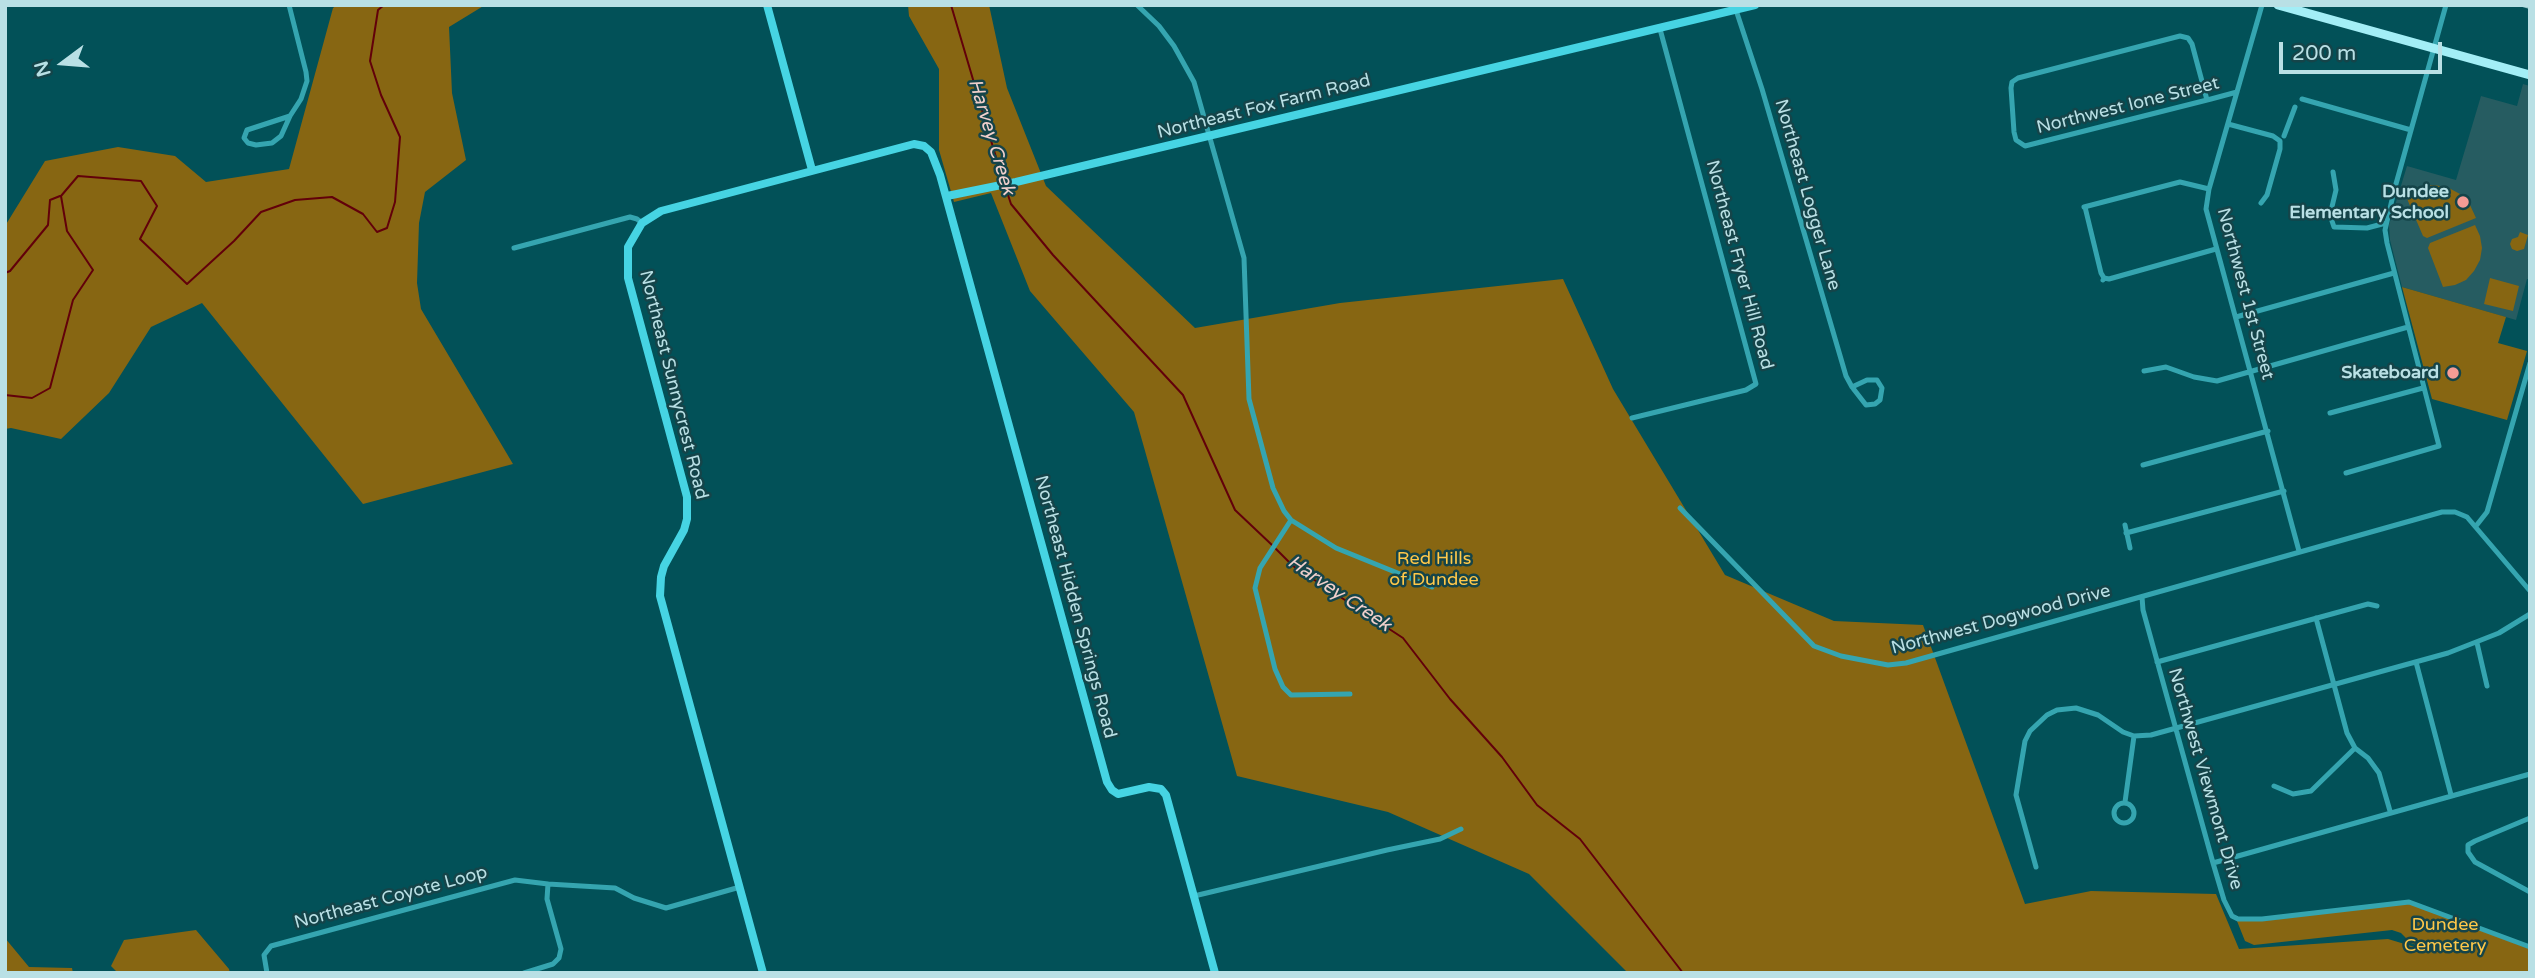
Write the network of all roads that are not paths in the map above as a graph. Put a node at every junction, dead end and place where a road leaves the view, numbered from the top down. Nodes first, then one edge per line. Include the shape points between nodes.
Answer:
1 (289, 5) edge
2 (767, 5) edge
3 (1137, 5) edge
4 (1755, 5) edge
5 (2262, 5) edge
6 (2278, 5) edge
7 (2446, 5) edge
8 (1736, 10) junction
9 (1660, 29) junction
10 (2434, 49) junction
11 (2530, 75) edge
12 (2237, 92) junction
13 (2302, 99) dead end
14 (2207, 100) junction
15 (2295, 107) dead end
16 (290, 116) junction
17 (2228, 124) junction
18 (2411, 130) junction
19 (1209, 136) junction
20 (2284, 136) dead end
21 (812, 170) junction
22 (2333, 172) dead end
23 (2209, 189) junction
24 (947, 196) junction
25 (2261, 203) dead end
26 (642, 223) junction
27 (2386, 223) junction
28 (514, 248) dead end
29 (2216, 249) junction
30 (2395, 273) junction
31 (2236, 317) junction
32 (2408, 327) junction
33 (2530, 363) edge
34 (2144, 371) dead end
35 (2251, 372) junction
36 (1852, 387) junction
37 (2423, 388) junction
38 (2330, 413) dead end
39 (1632, 418) dead end
40 (2268, 430) junction
41 (2143, 465) dead end
42 (2346, 473) dead end
43 (2284, 491) junction
44 (1680, 508) dead end
45 (1292, 520) junction
46 (2125, 525) dead end
47 (2476, 526) junction
48 (2126, 533) junction
49 (2130, 548) dead end
50 (2299, 551) junction
51 (1432, 587) dead end
52 (2530, 591) edge
53 (2142, 597) junction
54 (2377, 606) dead end
55 (2530, 614) edge
56 (2316, 618) junction
57 (2477, 643) junction
58 (2158, 662) junction
59 (2416, 662) junction
60 (2333, 685) junction
61 (2487, 686) dead end
62 (1350, 694) dead end
63 (2176, 729) junction
64 (2134, 736) junction
65 (2356, 748) junction
66 (2530, 774) edge
67 (2274, 786) dead end
68 (2451, 795) junction
69 (2125, 802) dead end
70 (2390, 811) junction
71 (2530, 818) edge
72 (1461, 829) dead end
73 (2213, 863) junction
74 (2036, 867) dead end
75 (548, 884) junction
76 (740, 887) junction
77 (2530, 892) edge
78 (1194, 896) junction
79 (2530, 947) edge
80 (267, 973) edge
81 (524, 973) edge
82 (763, 973) edge
83 (1215, 973) edge

1 - 16 street via 307,81
2 - 21 street
3 - 19 street via 1159,26 1186,64
4 - 8 street, Northeast Fox Farm Road
5 - 12 street, Northwest 1st Street
6 - 10 main road
7 - 10 street
8 - 9 street, Northeast Fox Farm Road
8 - 36 street, Northeast Logger Lane
9 - 19 street, Northeast Fox Farm Road
9 - 39 street, Northeast Fryer Hill Road via 1756,384
10 - 11 main road
10 - 18 street
12 - 14 street, Northwest Ione Street
12 - 17 street, Northwest 1st Street
13 - 18 street
14 - 14 street, Northwest Ione Street via 2192,44 2180,36 2012,82 2014,132 2025,146
15 - 20 street
16 - 16 street via 247,130 244,138 256,145 272,142 281,136
17 - 23 street, Northwest 1st Street
17 - 25 street via 2280,141
18 - 27 street
19 - 24 street, Northeast Fox Farm Road
19 - 45 street via 1246,267 1248,380 1254,419 1273,488
21 - 24 street via 920,145 931,152
21 - 26 street via 661,211
22 - 27 street via 2336,190 2330,215 2334,227 2367,228
23 - 29 street, Northwest 1st Street via 2206,209
23 - 29 street via 2180,181 2084,207 2103,279
24 - 78 street, Northeast Hidden Springs Road via 1105,776 1118,794 1149,787 1166,795
26 - 28 street via 630,217
26 - 76 street, Northeast Sunnycrest Road via 628,247 628,278 688,509 684,530 664,566 660,596
27 - 30 street
29 - 31 street, Northwest 1st Street
30 - 31 street
30 - 32 street
31 - 35 street, Northwest 1st Street
32 - 35 street
32 - 37 street
33 - 47 street via 2487,512
34 - 35 street via 2166,367 2207,381
35 - 40 street, Northwest 1st Street
36 - 36 street via 1866,405 1880,400 1882,388 1877,380
37 - 38 street
37 - 42 street via 2439,446
40 - 41 street
40 - 43 street, Northwest 1st Street
43 - 48 street
43 - 50 street, Northwest 1st Street
44 - 53 street, Northwest Dogwood Drive via 1814,646 1879,664 1906,663
45 - 51 street via 1336,548
45 - 62 street via 1260,568 1255,588 1272,656 1284,690 1292,695
46 - 48 street
47 - 50 street, Northwest Dogwood Drive via 2455,512 2442,512
47 - 52 street
48 - 49 street
50 - 53 street, Northwest Dogwood Drive
53 - 58 street, Northwest Viewmont Drive
54 - 56 street via 2368,604
55 - 57 street
56 - 58 street
56 - 60 street
57 - 59 street
57 - 61 street
58 - 63 street, Northwest Viewmont Drive
59 - 60 street
59 - 68 street
60 - 63 street
60 - 65 street
63 - 64 street
63 - 73 street, Northwest Viewmont Drive
64 - 69 street
64 - 74 street via 2076,708 2057,710 2030,731 2016,795
65 - 67 street via 2311,791 2293,794
65 - 70 street via 2379,773
66 - 68 street
68 - 70 street
70 - 73 street
71 - 77 street via 2485,835 2468,845 2468,852 2475,862
72 - 78 street via 1440,839
73 - 79 street, Northwest Viewmont Drive via 2228,910 2238,919 2409,902
75 - 76 street, Northeast Coyote Loop via 615,888 666,908
75 - 80 street, Northeast Coyote Loop via 507,881 271,946 264,956
75 - 81 street via 559,958
76 - 82 street, Northeast Sunnycrest Road
78 - 83 street, Northeast Hidden Springs Road

